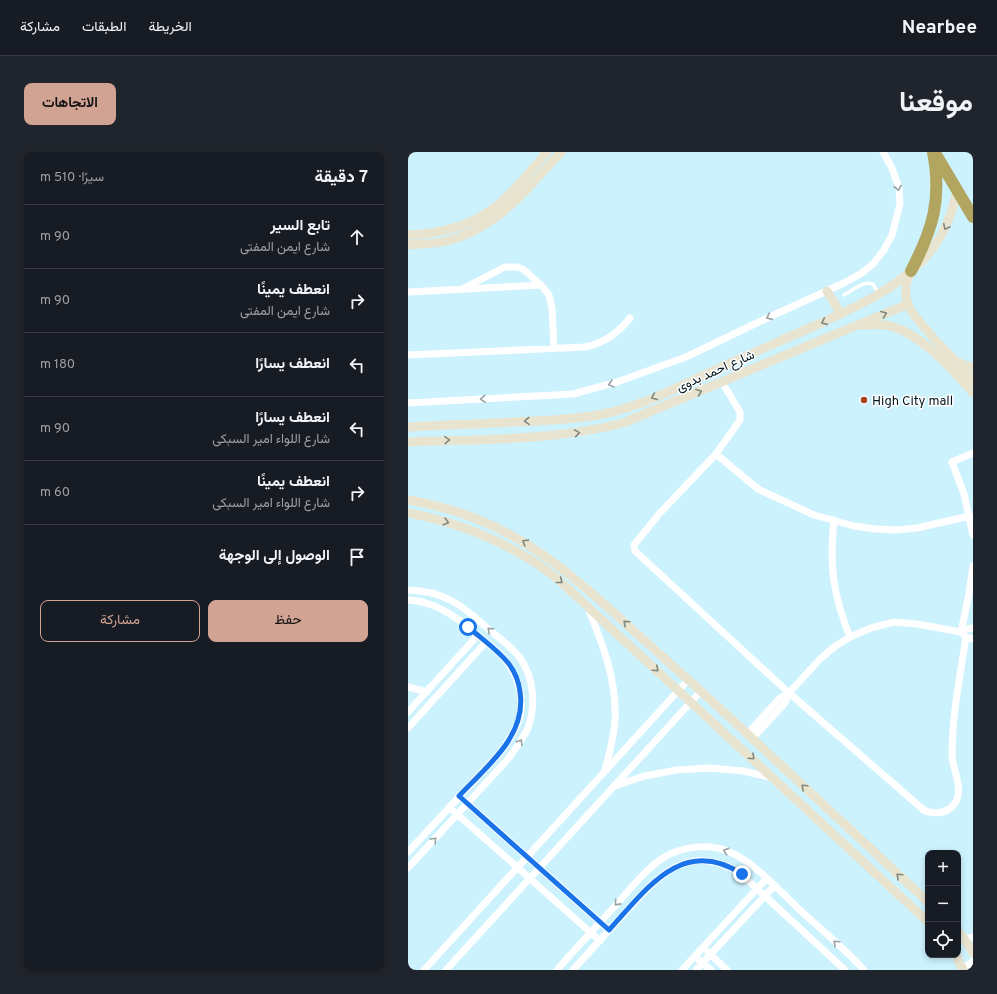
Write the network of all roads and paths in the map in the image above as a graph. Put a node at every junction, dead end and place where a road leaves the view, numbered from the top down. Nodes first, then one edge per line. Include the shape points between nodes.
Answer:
1 (547, 152) edge
2 (560, 152) edge
3 (884, 152) edge
4 (934, 152) edge
5 (957, 190) junction
6 (973, 217) edge
7 (408, 235) edge
8 (408, 245) edge
9 (911, 271) junction
10 (541, 285) junction
11 (462, 289) junction
12 (827, 291) junction
13 (408, 292) edge
14 (844, 295) dead end
15 (879, 295) junction
16 (908, 304) junction
17 (841, 314) junction
18 (630, 318) dead end
19 (858, 325) junction
20 (554, 348) junction
21 (408, 355) edge
22 (957, 362) junction
23 (973, 367) edge
24 (973, 380) edge
25 (722, 382) junction
26 (973, 392) edge
27 (408, 403) edge
28 (408, 426) edge
29 (408, 442) edge
30 (973, 453) edge
31 (716, 454) junction
32 (408, 500) edge
33 (408, 513) edge
34 (970, 516) junction
35 (834, 520) junction
36 (973, 535) edge
37 (973, 566) edge
38 (408, 590) edge
39 (408, 600) edge
40 (587, 606) junction
41 (973, 628) edge
42 (478, 635) junction
43 (966, 636) edge
44 (850, 638) junction
45 (486, 642) junction
46 (688, 680) junction
47 (408, 687) edge
48 (678, 689) junction
49 (701, 691) junction
50 (427, 692) junction
51 (789, 693) junction
52 (408, 701) edge
53 (691, 701) junction
54 (415, 704) junction
55 (408, 712) edge
56 (408, 728) edge
57 (750, 736) junction
58 (604, 771) junction
59 (775, 779) junction
60 (613, 787) junction
61 (459, 796) junction
62 (468, 803) junction
63 (449, 807) junction
64 (458, 815) junction
65 (408, 852) edge
66 (527, 856) junction
67 (517, 867) junction
68 (408, 868) edge
69 (539, 868) junction
70 (530, 878) junction
71 (766, 879) junction
72 (635, 883) junction
73 (774, 886) junction
74 (757, 888) junction
75 (644, 892) junction
76 (765, 895) junction
77 (925, 899) edge
78 (925, 919) edge
79 (600, 922) junction
80 (609, 930) junction
81 (590, 933) junction
82 (965, 939) edge
83 (600, 941) junction
84 (703, 948) junction
85 (973, 953) edge
86 (710, 954) junction
87 (695, 956) junction
88 (958, 958) edge
89 (973, 961) edge
90 (702, 963) junction
91 (839, 966) edge
92 (963, 969) edge
93 (424, 970) edge
94 (446, 970) edge
95 (557, 970) edge
96 (573, 970) edge
97 (682, 970) edge
98 (696, 970) edge
99 (711, 970) edge
100 (726, 970) edge
101 (845, 970) edge
102 (864, 970) edge

1 - 7 street via 507,196 489,211 468,223 445,231
2 - 8 street via 506,211 491,221 474,231 446,241
3 -> 12 street via 899,188 900,204 892,235 884,250 862,273
4 - 5 highway
4 - 9 highway via 935,210 926,240
5 - 6 highway
5 -> 9 street, شارع احمد بدوى via 942,235
9 - 15 street, شارع احمد بدوى
9 - 16 street via 906,287
10 - 11 street
10 - 11 street via 523,269 511,266 498,269
10 - 20 street via 551,301
11 - 13 street
12 - 17 street
12 -> 27 street via 686,357 617,382 573,394
14 - 15 lane via 869,282
15 - 17 street, شارع احمد بدوى
19 -> 16 street, شارع احمد بدوى
16 - 22 street via 914,315
17 -> 28 street, شارع احمد بدوى via 635,405 599,415 562,420
18 - 20 street via 612,336 599,343 584,347
19 - 25 street, شارع احمد بدوى
19 - 26 street via 884,325 906,331 925,344
20 - 21 street
22 - 23 street
22 - 24 street
29 -> 25 street, شارع احمد بدوى via 560,435 596,430 623,423
25 - 31 street via 741,415
30 - 34 street via 952,462
31 - 35 street via 758,489 814,515
31 - 51 street via 659,514 634,545 634,549
46 -> 32 street via 585,586 529,545 479,519
33 -> 40 street via 452,523 501,543 538,564
34 - 35 street via 896,530 868,528
34 - 36 street
35 - 44 street via 831,568 834,592
37 - 43 street
62 -> 38 street via 508,759 528,728 532,712 531,681 519,657 466,609 435,594
39 - 42 street via 440,608 452,614
40 -> 48 street
40 - 58 street via 608,661 614,690 615,722
41 - 43 street via 967,629
42 - 45 street
42 - 50 street
43 - 44 street via 917,624 894,622 871,628
43 - 51 street via 952,742 952,758 959,793 955,804 946,811 936,814 925,811
44 - 51 street via 820,659
45 - 56 street
45 - 61 street via 510,665 519,687 521,712 510,740
46 - 48 street
46 - 49 street
47 - 50 street
48 - 53 street
48 - 58 street
49 - 53 street
49 - 57 street
50 - 54 street
51 - 57 street via 785,703
52 - 54 street
53 -> 59 street
53 - 60 street
54 - 55 street
77 -> 57 street
58 - 66 street
59 - 60 street via 743,771 710,768 644,776
59 - 78 street
60 - 69 street
61 - 62 street
61 - 63 street
62 - 64 street
62 - 66 street
63 - 64 street
63 - 65 street
64 - 67 street
68 -> 64 street
66 - 67 street
66 - 69 street
67 - 70 street
67 - 93 street
69 - 70 street
69 - 79 street
70 - 81 street
70 - 94 street
71 -> 72 street via 741,858 716,848 702,847 689,848 663,858
71 - 73 street
71 - 74 street
72 - 75 street
72 -> 79 street
73 - 76 street
102 -> 73 street
74 - 75 street via 731,867 707,860 682,864 671,869
74 - 76 street
74 - 84 street
75 - 80 street
76 - 86 street
76 - 91 street
79 - 80 street
79 - 81 street
80 - 83 street
81 - 83 street
81 - 95 street
82 - 85 street
83 - 96 street
84 - 86 street
84 - 87 street
86 - 90 street
86 - 100 street
87 - 90 street
87 - 97 street
88 - 92 street
89 - 92 street
90 - 98 street
90 - 99 street
91 - 101 street

